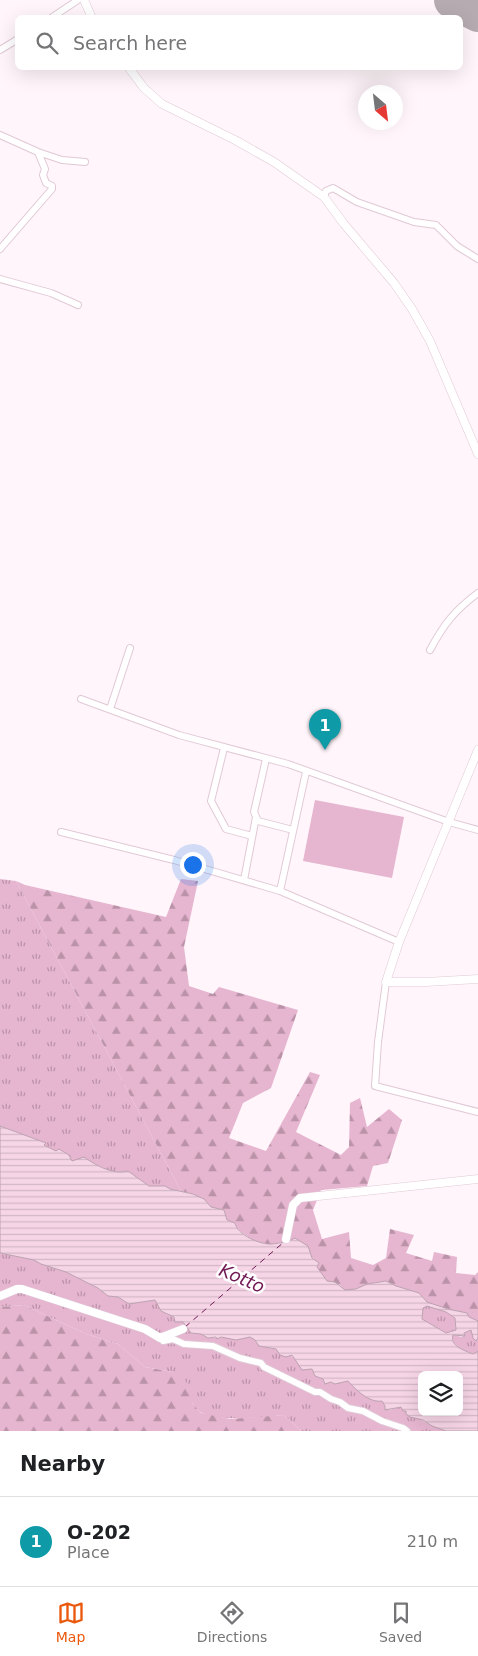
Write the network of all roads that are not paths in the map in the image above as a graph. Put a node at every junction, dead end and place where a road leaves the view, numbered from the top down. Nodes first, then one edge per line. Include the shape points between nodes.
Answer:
1 (78, 0) edge
2 (84, 0) edge
3 (56, 15) edge
4 (91, 15) edge
5 (15, 41) edge
6 (0, 50) edge
7 (130, 70) edge
8 (0, 135) edge
9 (38, 152) junction
10 (85, 162) dead end
11 (324, 197) junction
12 (0, 249) edge
13 (478, 259) edge
14 (0, 279) edge
15 (78, 305) dead end
16 (475, 440) edge
17 (478, 454) edge
18 (478, 593) edge
19 (130, 648) dead end
20 (430, 650) dead end
21 (81, 699) dead end
22 (110, 709) junction
23 (224, 748) junction
24 (478, 750) edge
25 (266, 759) junction
26 (306, 772) junction
27 (256, 816) junction
28 (449, 822) junction
29 (293, 830) junction
30 (478, 830) edge
31 (62, 832) dead end
32 (252, 836) junction
33 (244, 880) junction
34 (280, 891) junction
35 (399, 942) junction
36 (478, 978) edge
37 (386, 982) junction
38 (478, 1112) edge
39 (478, 1179) edge
40 (286, 1239) dead end
41 (0, 1296) edge
42 (183, 1329) dead end
43 (162, 1338) junction
44 (408, 1431) edge

1 - 3 street
2 - 4 main road
5 - 6 street
7 - 11 main road via 162,104 236,140
8 - 9 street
9 - 10 street via 64,161
9 - 12 street via 45,169 46,183 52,189
11 - 13 street via 326,191 334,188 357,202 414,222 436,225 457,246
11 - 16 main road via 412,309
14 - 15 street
16 - 17 main road
18 - 20 street via 451,617
19 - 22 street
21 - 22 street
22 - 23 street via 178,735
23 - 25 street
23 - 32 street via 212,801 226,829
24 - 28 main road
25 - 26 street
25 - 27 street via 254,812
26 - 28 street
26 - 29 street
27 - 29 street via 258,821
27 - 32 street
28 - 30 street
28 - 35 main road
29 - 34 street
31 - 33 street
32 - 33 street
33 - 34 street
34 - 35 street
35 - 37 main road
36 - 37 main road
37 - 38 street via 375,1086
39 - 40 main road via 300,1198 293,1205
41 - 43 main road via 22,1288 145,1329
42 - 43 main road
43 - 44 street via 163,1341 212,1346 261,1363 264,1368 348,1408

